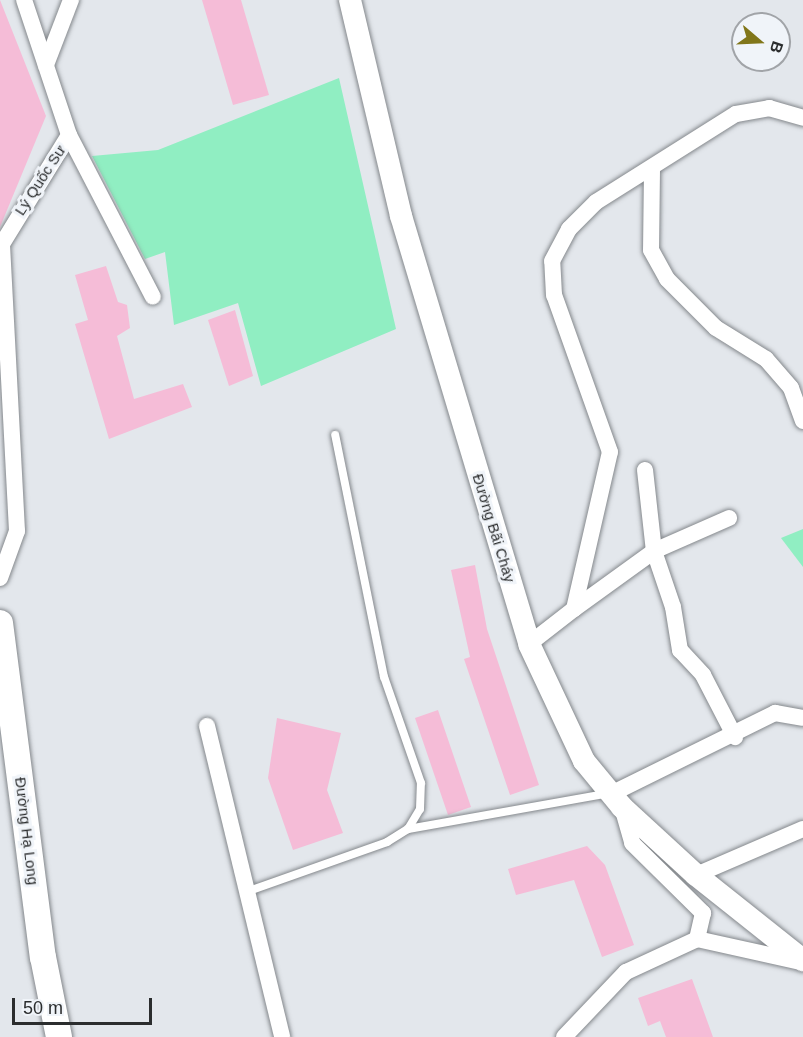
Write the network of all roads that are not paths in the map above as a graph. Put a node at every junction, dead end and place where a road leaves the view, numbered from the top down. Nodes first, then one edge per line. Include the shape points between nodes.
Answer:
1 (24, 0) edge
2 (71, 0) edge
3 (350, 0) edge
4 (46, 65) junction
5 (803, 118) edge
6 (69, 135) junction
7 (652, 170) junction
8 (153, 297) dead end
9 (803, 420) edge
10 (335, 435) dead end
11 (645, 470) dead end
12 (729, 518) dead end
13 (654, 551) junction
14 (0, 578) edge
15 (574, 609) junction
16 (0, 623) edge
17 (529, 644) junction
18 (803, 718) edge
19 (207, 726) dead end
20 (735, 737) junction
21 (617, 800) junction
22 (408, 829) junction
23 (803, 829) edge
24 (696, 875) junction
25 (246, 892) junction
26 (697, 939) junction
27 (803, 961) edge
28 (59, 1037) edge
29 (282, 1037) edge
30 (564, 1037) edge

1 - 4 street, Lý Quốc Sư
2 - 4 street
3 - 17 main road, Đường Bãi Cháy via 401,216
4 - 6 street, Lý Quốc Sư
5 - 7 street via 769,108 736,114 686,142
6 - 8 street
6 - 14 street, Lý Quốc Sư via 2,244 17,531
7 - 9 street via 651,250 667,279 716,328 766,359 790,388
7 - 15 street via 596,202 568,229 552,261 554,295 610,452
10 - 22 lane via 384,678 421,783 420,809
11 - 13 street
12 - 13 street
13 - 15 street
13 - 20 street via 673,608 680,651 703,675
15 - 17 street
16 - 28 main road, Đường Hạ Long via 43,957
17 - 21 main road, Đường Bãi Cháy via 584,761
18 - 20 street via 775,713
19 - 25 street
20 - 21 street
21 - 22 lane
21 - 24 main road, Đường Bãi Cháy
21 - 26 street via 632,843 703,913
22 - 25 lane via 387,842
23 - 24 street
24 - 27 main road, Đường Bãi Cháy
25 - 29 street
26 - 27 street
26 - 30 street via 626,972

